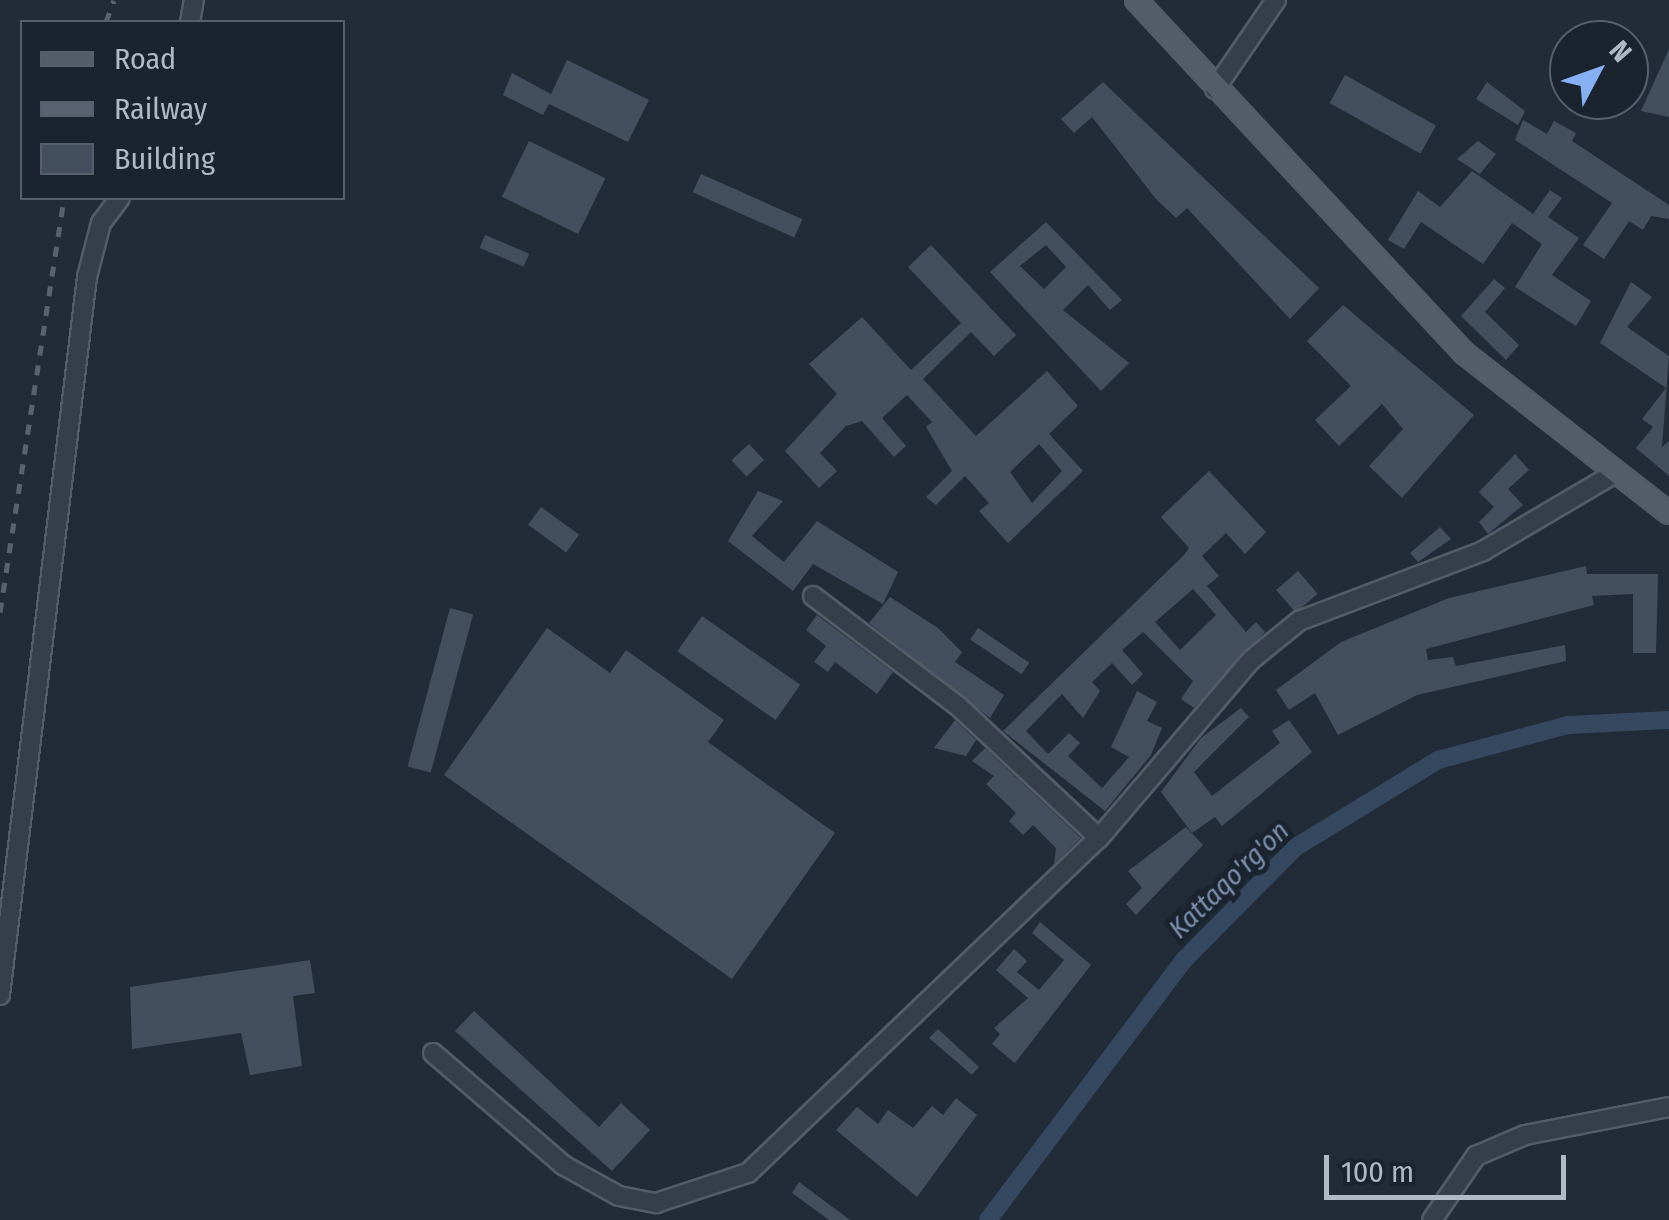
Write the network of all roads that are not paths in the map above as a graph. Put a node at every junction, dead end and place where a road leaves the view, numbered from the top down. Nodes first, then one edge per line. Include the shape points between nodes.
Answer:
1 (1136, 0) edge
2 (1276, 0) edge
3 (1216, 90) junction
4 (118, 200) edge
5 (1612, 475) junction
6 (1669, 513) edge
7 (813, 596) dead end
8 (1099, 838) junction
9 (0, 996) edge
10 (433, 1053) dead end
11 (1669, 1107) edge
12 (1432, 1220) edge

1 - 3 main road
2 - 3 street
3 - 5 main road via 1464,353
4 - 9 street via 101,223 86,278
5 - 6 main road
5 - 8 street via 1483,551 1299,621 1251,660
7 - 8 street via 958,706
8 - 10 street via 748,1173 656,1203 619,1196 563,1165
11 - 12 street via 1525,1135 1476,1156

